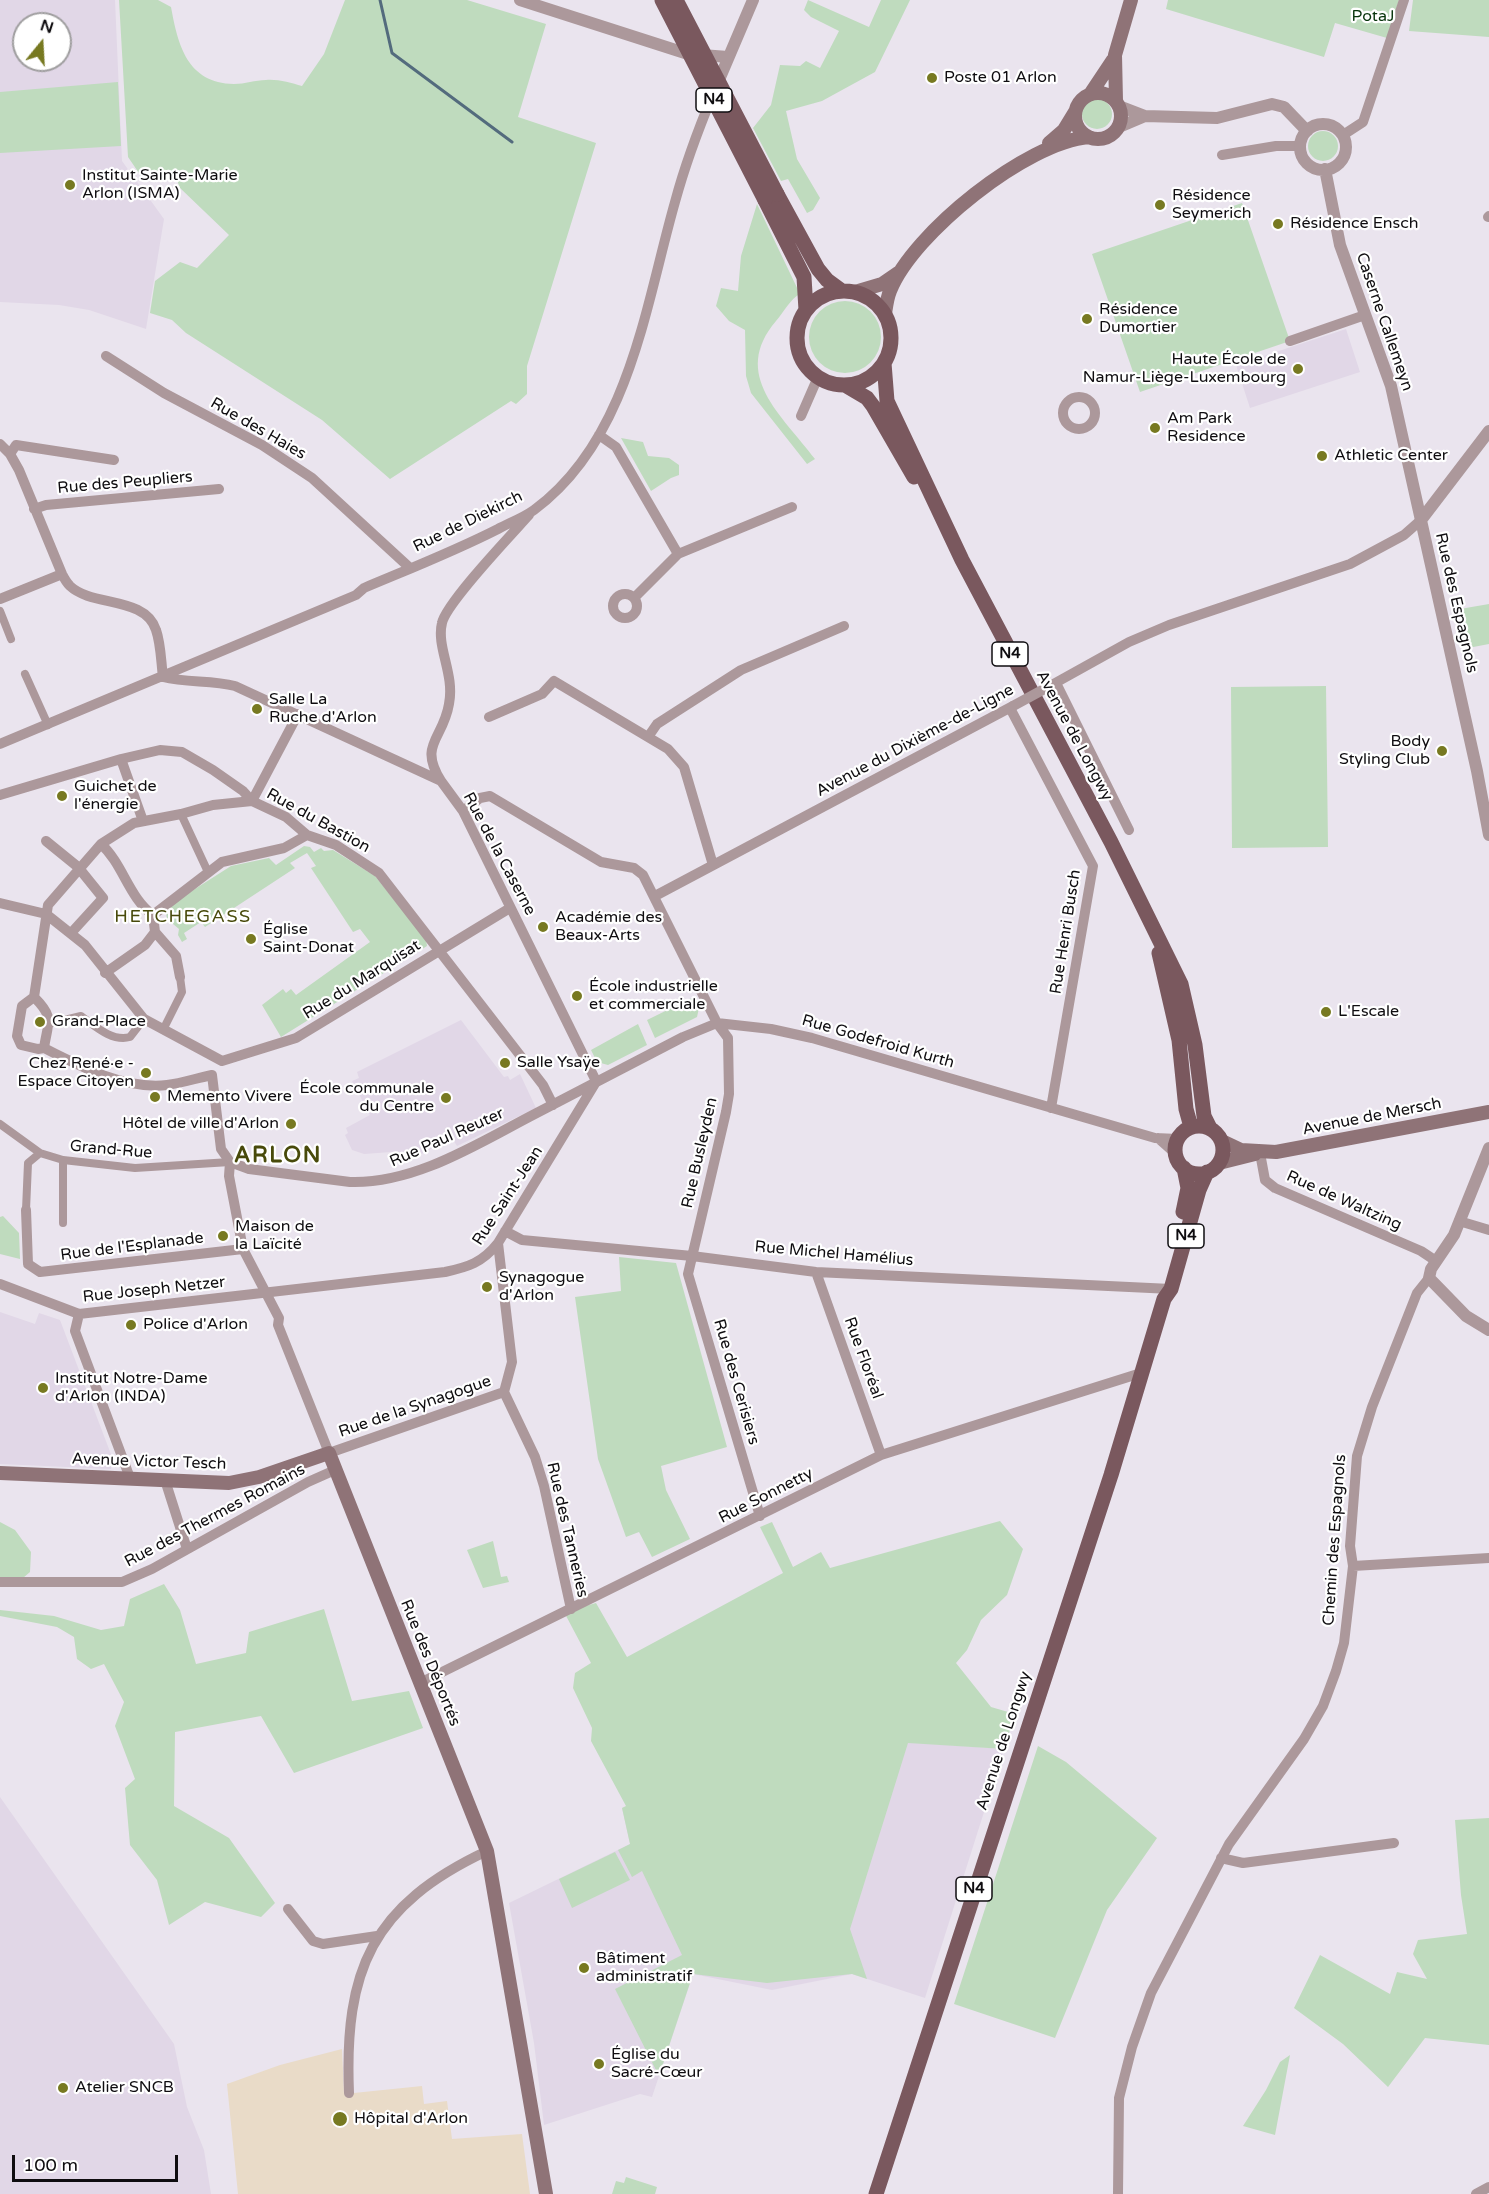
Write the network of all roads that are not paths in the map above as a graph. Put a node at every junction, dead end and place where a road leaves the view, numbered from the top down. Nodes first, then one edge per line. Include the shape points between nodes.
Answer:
1 (520, 0) edge
2 (662, 0) edge
3 (676, 0) edge
4 (753, 0) edge
5 (1131, 0) edge
6 (1404, 0) edge
7 (688, 54) junction
8 (1115, 55) junction
9 (728, 57) junction
10 (716, 87) junction
11 (1091, 93) junction
12 (1118, 104) junction
13 (1075, 112) junction
14 (1146, 116) junction
15 (1119, 127) junction
16 (1307, 131) junction
17 (1343, 135) junction
18 (1089, 137) junction
19 (1300, 146) junction
20 (1041, 151) junction
21 (1222, 155) dead end
22 (1325, 169) junction
23 (771, 197) junction
24 (902, 270) junction
25 (848, 292) junction
26 (807, 310) junction
27 (885, 314) junction
28 (1365, 315) junction
29 (1290, 341) dead end
30 (106, 356) dead end
31 (884, 363) junction
32 (818, 377) junction
33 (845, 385) junction
34 (801, 416) dead end
35 (1489, 431) edge
36 (599, 435) junction
37 (0, 444) edge
38 (10, 454) junction
39 (114, 460) dead end
40 (219, 489) dead end
41 (792, 507) dead end
42 (34, 509) junction
43 (532, 511) junction
44 (1420, 520) junction
45 (484, 536) junction
46 (495, 553) junction
47 (678, 554) junction
48 (962, 560) junction
49 (410, 568) junction
50 (62, 574) junction
51 (634, 598) dead end
52 (0, 600) edge
53 (0, 611) edge
54 (844, 626) dead end
55 (11, 639) dead end
56 (25, 674) dead end
57 (163, 677) junction
58 (1052, 685) junction
59 (1012, 707) junction
60 (298, 714) junction
61 (489, 717) dead end
62 (48, 725) junction
63 (648, 736) junction
64 (0, 744) edge
65 (121, 759) junction
66 (441, 781) junction
67 (0, 795) edge
68 (252, 801) junction
69 (463, 811) junction
70 (181, 814) junction
71 (143, 821) junction
72 (1129, 830) dead end
73 (307, 835) junction
74 (1489, 835) edge
75 (46, 841) dead end
76 (101, 844) junction
77 (713, 865) junction
78 (78, 867) junction
79 (208, 872) junction
80 (655, 896) junction
81 (0, 903) edge
82 (510, 908) junction
83 (46, 914) junction
84 (153, 915) junction
85 (1154, 930) junction
86 (72, 932) junction
87 (154, 932) junction
88 (438, 950) junction
89 (105, 973) junction
90 (180, 977) joint
91 (34, 997) junction
92 (144, 1019) junction
93 (717, 1023) junction
94 (48, 1024) junction
95 (163, 1030) junction
96 (44, 1048) junction
97 (222, 1061) junction
98 (212, 1075) junction
99 (596, 1082) junction
100 (553, 1105) junction
101 (1051, 1108) junction
102 (1489, 1112) edge
103 (0, 1124) edge
104 (1191, 1127) junction
105 (1210, 1128) junction
106 (1222, 1141) junction
107 (1489, 1148) edge
108 (1260, 1152) junction
109 (40, 1153) junction
110 (1179, 1154) junction
111 (63, 1160) junction
112 (230, 1162) junction
113 (1213, 1168) junction
114 (26, 1210) joint
115 (1459, 1221) junction
116 (63, 1223) dead end
117 (1489, 1230) edge
118 (505, 1231) junction
119 (498, 1244) junction
120 (243, 1249) junction
121 (692, 1256) junction
122 (1436, 1261) junction
123 (816, 1272) junction
124 (1429, 1278) junction
125 (0, 1284) edge
126 (266, 1292) junction
127 (1166, 1292) junction
128 (244, 1295) junction
129 (79, 1314) junction
130 (278, 1325) junction
131 (1489, 1330) edge
132 (1141, 1373) junction
133 (504, 1392) junction
134 (328, 1453) junction
135 (881, 1455) junction
136 (301, 1464) junction
137 (335, 1470) junction
138 (0, 1473) edge
139 (130, 1478) junction
140 (165, 1480) junction
141 (309, 1482) junction
142 (760, 1516) junction
143 (187, 1550) junction
144 (1489, 1558) edge
145 (1353, 1566) junction
146 (0, 1582) edge
147 (571, 1609) junction
148 (420, 1683) junction
149 (1394, 1843) dead end
150 (487, 1851) junction
151 (1221, 1858) junction
152 (288, 1908) dead end
153 (377, 1936) junction
154 (349, 2093) dead end
155 (1489, 2187) edge
156 (546, 2194) edge
157 (876, 2194) edge
158 (1118, 2194) edge
159 (1476, 2194) edge

1 - 7 street
2 - 23 main road, N4, bridge
3 - 23 main road, N4, bridge
4 - 9 street, Rue de Diekirch
5 - 8 main road
6 - 17 street via 1363,122
7 - 9 street
7 - 10 street
8 - 11 main road
8 - 12 main road
9 - 10 street, Rue de Diekirch
10 - 36 street, Rue de Diekirch via 693,142 634,351
11 - 12 main road via 1105,93
11 - 13 main road
12 - 14 street
12 - 15 main road via 1122,117
13 - 18 main road via 1078,127
13 - 20 main road via 1064,130
14 - 15 street
14 - 16 street via 1217,118 1272,104 1284,107
15 - 18 main road via 1106,138
16 - 17 street via 1322,124
16 - 19 street
17 - 22 street via 1346,153 1334,167
18 - 20 main road via 1070,139
19 - 21 street via 1265,147
19 - 22 street via 1311,166
20 - 24 main road via 981,189 921,246
22 - 28 street, Caserne Callemeyn via 1340,245
23 - 25 main road, N4 via 818,269 827,280
23 - 26 main road, N4 via 804,277
24 - 25 main road via 882,284
24 - 27 main road via 890,291
25 - 26 main road via 822,297
25 - 27 main road, N4 via 877,304
26 - 32 main road, N4 via 797,338 800,353
27 - 31 main road, N4 via 891,339
28 - 29 street
28 - 44 street, Caserne Callemeyn via 1392,386
30 - 49 street, Rue des Haies via 312,478
31 - 33 main road via 867,378
31 - 48 main road, N4 via 887,401
32 - 33 main road, N4
32 - 34 street
33 - 48 main road, N4 via 873,406
35 - 44 street
36 - 43 street, Rue de Diekirch via 557,490
36 - 47 street via 616,447
37 - 38 street
38 - 39 street via 16,445
38 - 42 street
40 - 42 street, Rue des Peupliers
41 - 47 street
42 - 50 street
43 - 45 street, Rue de Diekirch
43 - 46 street
44 - 58 street, Avenue du Dixième-de-Ligne via 1404,535 1350,564 1169,624
44 - 74 street, Rue des Espagnols
45 - 46 street
45 - 49 street, Rue de Diekirch
46 - 66 street via 442,621 441,639 452,692 448,712 430,753 430,762
47 - 51 street
48 - 85 main road, Avenue de Longwy / N4
49 - 57 street, Rue de Diekirch
50 - 52 street
50 - 57 street via 71,587 86,595 136,610 149,618 156,629
53 - 55 street
54 - 63 street via 741,670 657,724
56 - 62 street
57 - 60 street, Rue de la Caserne via 236,686
57 - 62 street, Rue de Diekirch
58 - 59 street, Avenue du Dixième-de-Ligne, bridge
58 - 72 street
59 - 77 street, Avenue du Dixième-de-Ligne
59 - 101 street, Rue Henri Busch via 1093,866
60 - 66 street, Rue de la Caserne
60 - 68 street
61 - 63 street via 542,694 554,681
62 - 64 street, Rue de Diekirch
63 - 77 street via 668,749 684,767
65 - 67 street, Rue du Bastion
65 - 68 street, Rue du Bastion via 160,750 182,752 213,770
65 - 71 street
66 - 69 street, Rue de la Caserne
68 - 70 street via 213,805
68 - 73 street, Rue du Bastion via 286,817
69 - 80 street, Rue Busleyden via 480,798 490,796 602,862 634,868 643,874
69 - 82 street, Rue de la Caserne
70 - 71 street
70 - 79 street
71 - 76 street
73 - 79 street via 292,846 222,862
73 - 88 street, Rue du Bastion via 336,845 379,873
75 - 78 street
76 - 78 street
76 - 84 street via 112,854 140,903
77 - 80 street, Avenue du Dixième-de-Ligne
78 - 83 street via 48,905
78 - 86 street via 103,898
79 - 84 street
80 - 93 street, Rue Busleyden
81 - 83 street
82 - 88 street, Rue du Marquisat
82 - 99 street, Rue de la Caserne
83 - 86 street
83 - 91 street
84 - 87 street
85 - 104 main road, Avenue de Longwy / N4 via 1179,1040
85 - 105 main road, Avenue de Longwy / N4 via 1181,984 1196,1045 1204,1116
86 - 89 street
87 - 89 street via 145,945
87 - 90 street via 176,956
88 - 97 street, Rue du Marquisat via 296,1038
88 - 100 street, Rue du Bastion via 543,1085
89 - 92 street
90 - 95 street via 182,992
91 - 94 street via 48,1011
91 - 96 street via 22,1006 17,1036 21,1045
92 - 94 street via 124,1039 81,1016
92 - 95 street
93 - 99 street, Rue Godefroid Kurth
93 - 101 street, Rue Godefroid Kurth via 812,1038
93 - 121 street, Rue Busleyden via 728,1038 729,1094
94 - 96 street
95 - 97 street
96 - 98 street via 98,1072 142,1085 165,1085
97 - 98 street
98 - 112 street, Rue des Déportés via 221,1149
99 - 100 street, Rue Paul Reuter
99 - 118 street, Rue Saint-Jean
100 - 112 street, Rue Paul Reuter via 477,1144 391,1179 350,1182 249,1169
101 - 110 street, Rue Godefroid Kurth via 1157,1138
102 - 108 main road, Avenue de Mersch
103 - 109 street, Grand-Rue
104 - 105 main road
104 - 110 main road
105 - 106 main road, N4
106 - 108 main road, Avenue de Mersch via 1241,1150
106 - 113 main road, N4 via 1223,1148
107 - 115 street, Chemin des Espagnols
108 - 113 main road, Avenue de Mersch
108 - 122 street, Rue de Waltzing via 1265,1180 1275,1188
109 - 111 street, Grand-Rue
109 - 114 street via 28,1163
110 - 113 main road via 1195,1173
110 - 127 main road, Avenue de Longwy / N4 via 1187,1199
111 - 112 street, Grand-Rue via 135,1168
111 - 116 street
112 - 120 street, Rue des Déportés via 229,1176
113 - 127 main road, Avenue de Longwy / N4 via 1199,1190
114 - 120 street, Rue de l'Esplanade via 27,1267 40,1272
115 - 117 street
115 - 122 street, Chemin des Espagnols via 1447,1249
118 - 119 street, Rue Saint-Jean
118 - 121 street, Rue Michel Hamélius via 522,1240
119 - 126 street, Rue Saint-Jean via 473,1266 445,1272
119 - 133 street, Rue de la Synagogue via 513,1362
120 - 126 street, Rue des Déportés
121 - 123 street, Rue Michel Hamélius
121 - 142 street, Rue des Cerisiers via 688,1274
122 - 124 street, Chemin des Espagnols
123 - 127 street, Rue Michel Hamélius
123 - 135 street, Rue Floréal
124 - 131 street via 1466,1316
124 - 145 street, Chemin des Espagnols via 1417,1293 1359,1445 1351,1538
125 - 129 street, Rue Joseph Netzer
126 - 128 street, Rue Joseph Netzer
126 - 130 street, Rue des Déportés via 279,1318
127 - 132 main road, Avenue de Longwy / N4
128 - 129 street, Rue Joseph Netzer
128 - 130 street, Rue Joseph Netzer via 267,1304
129 - 139 street via 75,1331
130 - 134 street, Rue des Déportés
132 - 135 street, Rue Sonnetty
132 - 157 main road, Avenue de Longwy / N4
133 - 134 street, Rue de la Synagogue
133 - 147 street, Rue des Tanneries via 535,1457 544,1486
134 - 136 main road, Avenue Victor Tesch
134 - 137 main road, Rue des Déportés
135 - 142 street, Rue Sonnetty
136 - 140 main road, Avenue Victor Tesch via 229,1483
136 - 141 street via 310,1470
137 - 141 street, Rue des Thermes Romains
137 - 148 main road, Rue des Déportés
138 - 139 main road, Avenue Victor Tesch
139 - 140 main road, Avenue Victor Tesch
140 - 143 street
141 - 143 street, Rue des Thermes Romains
142 - 147 street, Rue Sonnetty
143 - 146 street, Rue des Thermes Romains via 122,1582
144 - 145 street
145 - 151 street, Chemin des Espagnols via 1344,1642 1323,1706 1296,1753 1243,1822
147 - 148 street, Rue Sonnetty
148 - 150 main road, Rue des Déportés
149 - 151 street via 1243,1863
150 - 153 street via 437,1878 390,1919
150 - 156 main road, Rue des Déportés
151 - 158 street, Chemin des Espagnols via 1151,1993 1132,2047 1116,2115
152 - 153 street via 313,1941 323,1944
153 - 154 street via 353,1999 347,2049
155 - 159 street

